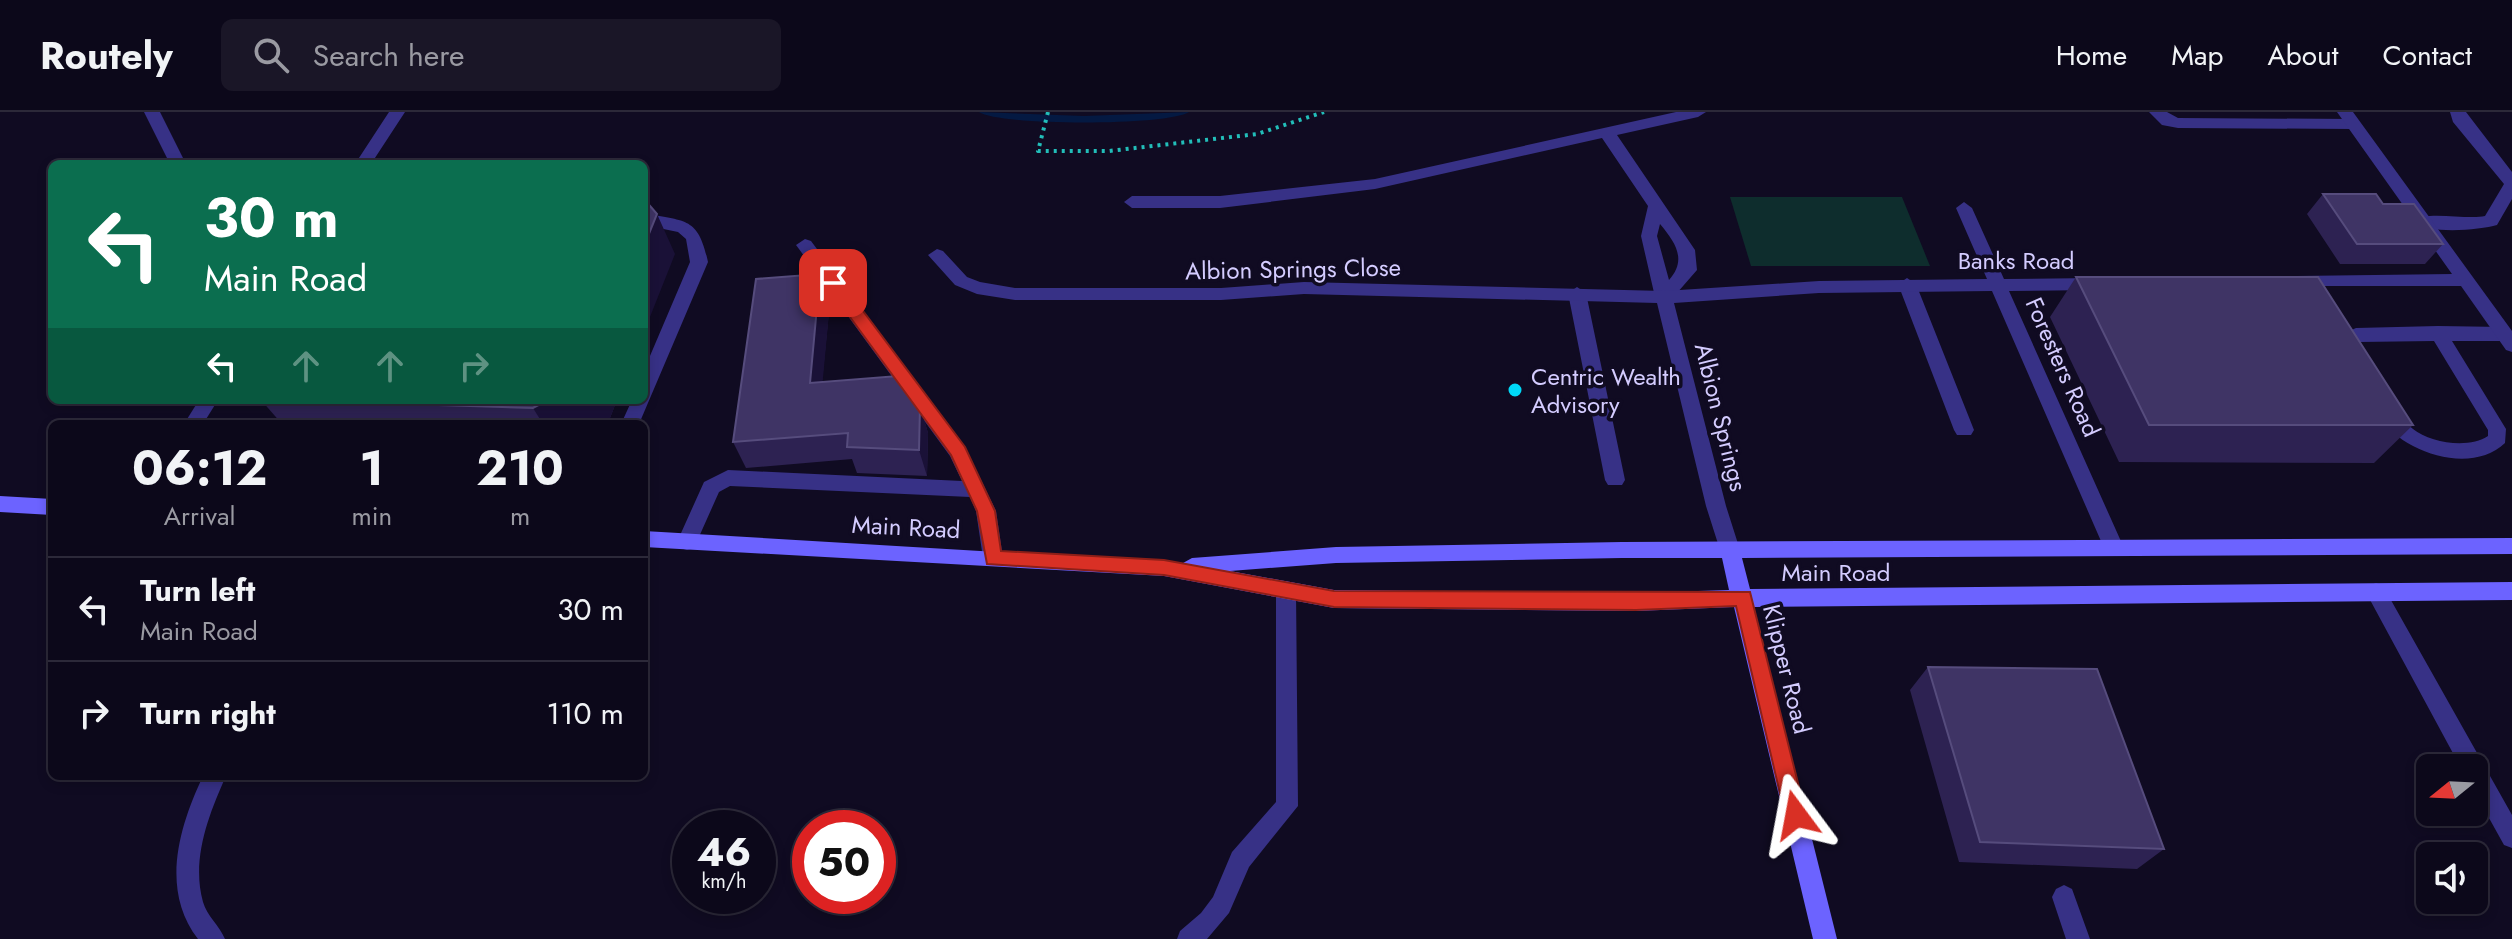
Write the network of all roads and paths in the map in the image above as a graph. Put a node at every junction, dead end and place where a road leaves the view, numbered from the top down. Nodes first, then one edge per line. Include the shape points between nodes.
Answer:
1 (152, 112) edge
2 (397, 112) edge
3 (1048, 112) edge
4 (1324, 112) edge
5 (1698, 112) edge
6 (2157, 112) edge
7 (2458, 112) edge
8 (2349, 118) edge
9 (1606, 132) junction
10 (176, 160) edge
11 (366, 160) edge
12 (2510, 177) edge
13 (1132, 202) dead end
14 (1656, 206) junction
15 (1964, 208) dead end
16 (648, 220) edge
17 (2422, 221) junction
18 (805, 245) dead end
19 (937, 255) dead end
20 (2464, 280) junction
21 (2277, 282) edge
22 (2122, 283) edge
23 (1907, 284) junction
24 (1998, 285) junction
25 (1577, 293) junction
26 (1664, 297) junction
27 (2438, 333) junction
28 (2508, 339) edge
29 (2352, 363) edge
30 (648, 383) edge
31 (2379, 403) edge
32 (1964, 430) dead end
33 (1615, 480) dead end
34 (978, 490) junction
35 (0, 504) edge
36 (48, 507) edge
37 (648, 539) edge
38 (687, 542) junction
39 (2512, 546) edge
40 (2114, 548) junction
41 (1730, 550) junction
42 (993, 558) junction
43 (1164, 568) junction
44 (1286, 590) junction
45 (2512, 591) edge
46 (2376, 592) junction
47 (1743, 598) junction
48 (2466, 754) edge
49 (213, 780) edge
50 (2488, 793) edge
51 (2512, 837) edge
52 (2064, 897) dead end
53 (213, 939) edge
54 (1189, 939) edge
55 (1825, 939) edge
56 (2078, 939) edge

1 - 10 street
2 - 11 street
3 - 4 path via 1038,151 1109,151 1257,134
5 - 9 street
6 - 8 street via 2178,123
7 - 12 street
8 - 17 street
9 - 13 street via 1365,186 1220,202
9 - 14 street
12 - 17 street via 2491,221
14 - 26 street, Albion Springs via 1649,236
14 - 26 street via 1680,233 1689,263
15 - 24 street, Foresters Road
16 - 30 street via 683,227 694,237 699,262
17 - 20 street
18 - 34 street via 958,452
19 - 25 street, Albion Springs Close via 961,281 1001,293 1179,295 1304,288
20 - 21 street
20 - 28 street
22 - 24 street, Banks Road
23 - 24 street, Banks Road
23 - 26 street, Banks Road
23 - 32 street
24 - 40 street, Foresters Road
25 - 26 street, Albion Springs Close
25 - 33 street
26 - 41 street, Albion Springs
27 - 28 street
27 - 29 street via 2348,337 2342,344
27 - 31 street via 2498,438 2475,449 2427,447 2397,429
34 - 38 street via 728,478 711,487
34 - 42 street
35 - 36 main road
37 - 38 main road, Main Road
38 - 42 main road, Main Road
39 - 40 main road, Main Road
40 - 41 main road, Main Road
41 - 43 main road, Main Road via 1336,555
41 - 47 main road, Klipper Road
42 - 43 main road, Main Road
43 - 44 main road, Main Road
44 - 47 main road, Main Road via 1334,599
44 - 54 street via 1287,806 1240,860 1210,921
45 - 46 main road, Main Road
46 - 47 main road, Main Road
46 - 48 street
47 - 55 main road, Klipper Road
49 - 53 street via 202,800 187,859 189,892 203,929
50 - 51 street
52 - 56 street

